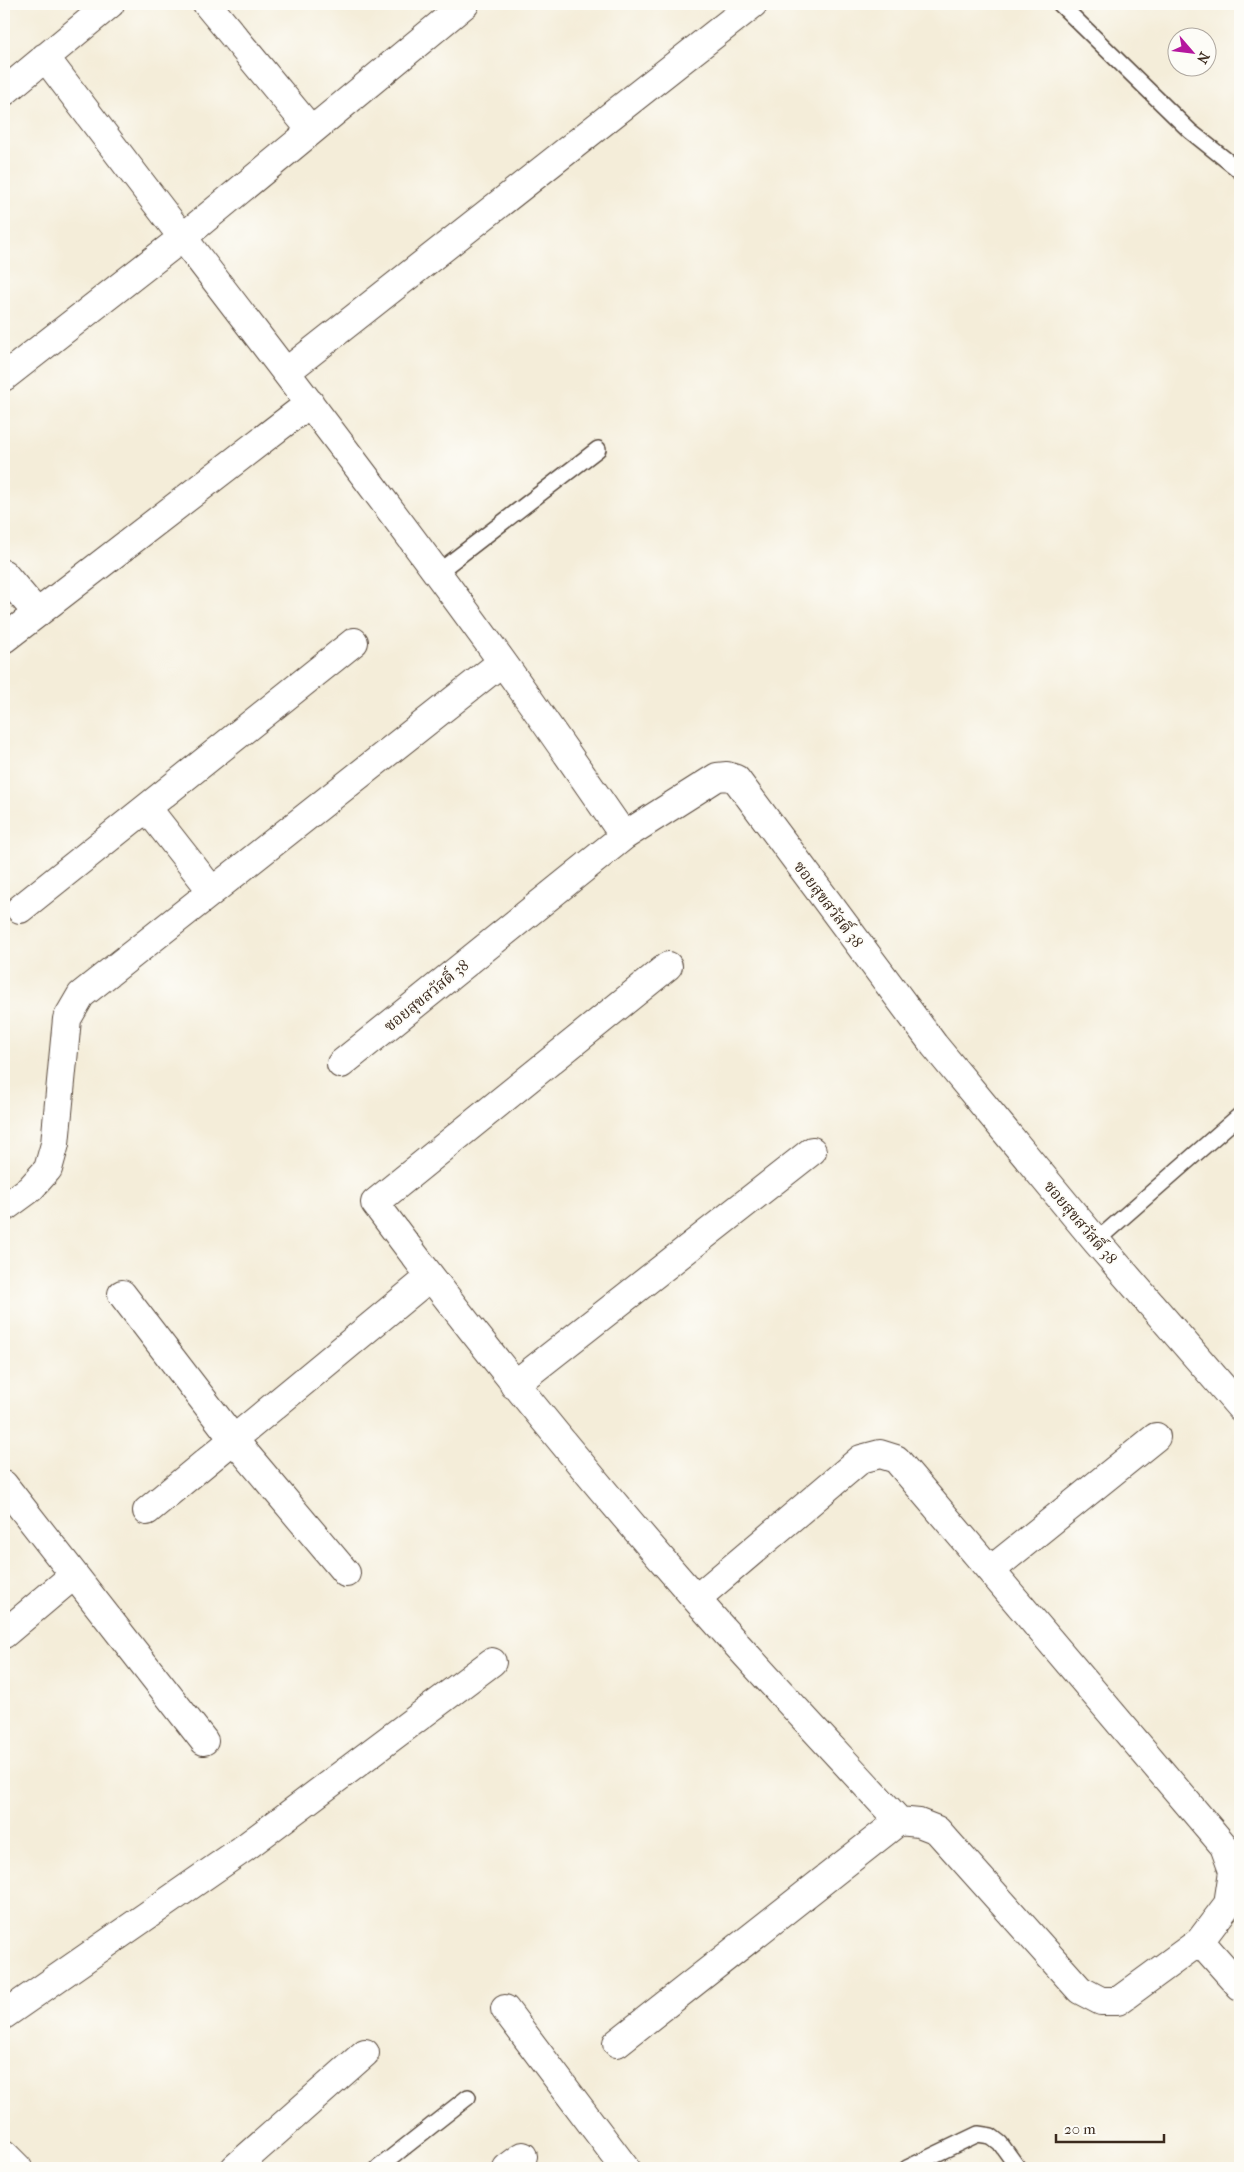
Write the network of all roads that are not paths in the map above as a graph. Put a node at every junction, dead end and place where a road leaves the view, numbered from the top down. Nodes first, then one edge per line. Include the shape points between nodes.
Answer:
1 (110, 4) edge
2 (207, 4) edge
3 (465, 4) edge
4 (753, 4) edge
5 (1060, 4) edge
6 (45, 57) junction
7 (4, 92) edge
8 (311, 130) junction
9 (1240, 171) edge
10 (182, 238) junction
11 (286, 372) junction
12 (4, 377) edge
13 (310, 403) junction
14 (598, 449) dead end
15 (437, 573) junction
16 (4, 574) edge
17 (38, 613) junction
18 (4, 639) edge
19 (354, 642) dead end
20 (502, 662) junction
21 (146, 808) junction
22 (624, 836) junction
23 (212, 891) junction
24 (20, 910) dead end
25 (668, 966) dead end
26 (341, 1064) dead end
27 (1240, 1115) edge
28 (812, 1151) dead end
29 (4, 1208) edge
30 (1096, 1241) junction
31 (430, 1277) junction
32 (122, 1294) dead end
33 (514, 1385) junction
34 (1240, 1407) edge
35 (1156, 1438) dead end
36 (234, 1440) junction
37 (4, 1485) edge
38 (147, 1511) dead end
39 (991, 1570) junction
40 (346, 1573) dead end
41 (74, 1575) junction
42 (696, 1599) junction
43 (4, 1634) edge
44 (492, 1662) dead end
45 (204, 1741) dead end
46 (899, 1821) junction
47 (1200, 1941) junction
48 (1238, 1981) edge
49 (505, 2009) dead end
50 (4, 2016) edge
51 (617, 2043) dead end
52 (365, 2053) dead end
53 (468, 2097) dead end
54 (4, 2154) edge
55 (18, 2168) edge
56 (235, 2168) edge
57 (378, 2168) edge
58 (625, 2168) edge
59 (907, 2168) edge
60 (1018, 2168) edge

1 - 6 street
2 - 8 street
3 - 8 street
4 - 11 street
5 - 9 lane via 1190,130
6 - 7 street
6 - 10 street
8 - 10 street
10 - 11 street
10 - 12 street
11 - 13 street
13 - 15 street
13 - 17 street
14 - 15 lane
15 - 20 street
16 - 17 street
17 - 18 street
19 - 21 street
20 - 22 street
20 - 23 street
21 - 23 street
21 - 24 street
22 - 26 street, ซอยสุขสวัสดิ์ 38
22 - 30 street, ซอยสุขสวัสดิ์ 38 via 717,777 736,779 934,1045
23 - 29 street via 81,995 67,1019 55,1144 48,1169 30,1189
25 - 31 street via 375,1203
27 - 30 lane
28 - 33 street
30 - 34 street, ซอยสุขสวัสดิ์ 38
31 - 33 street
31 - 36 street
32 - 36 street
33 - 42 street
35 - 39 street
36 - 38 street
36 - 40 street
37 - 41 street
39 - 42 street via 896,1459 880,1454 861,1459
39 - 47 street via 1224,1846 1233,1871 1228,1904
41 - 43 street
41 - 45 street
42 - 46 street
44 - 50 street via 243,1848
46 - 47 street via 919,1823 937,1830 1080,1990 1101,2002 1118,2001
46 - 51 street
47 - 48 street
49 - 58 street
52 - 56 street
53 - 57 lane
54 - 55 street
59 - 60 lane via 978,2134 991,2136 1000,2143

